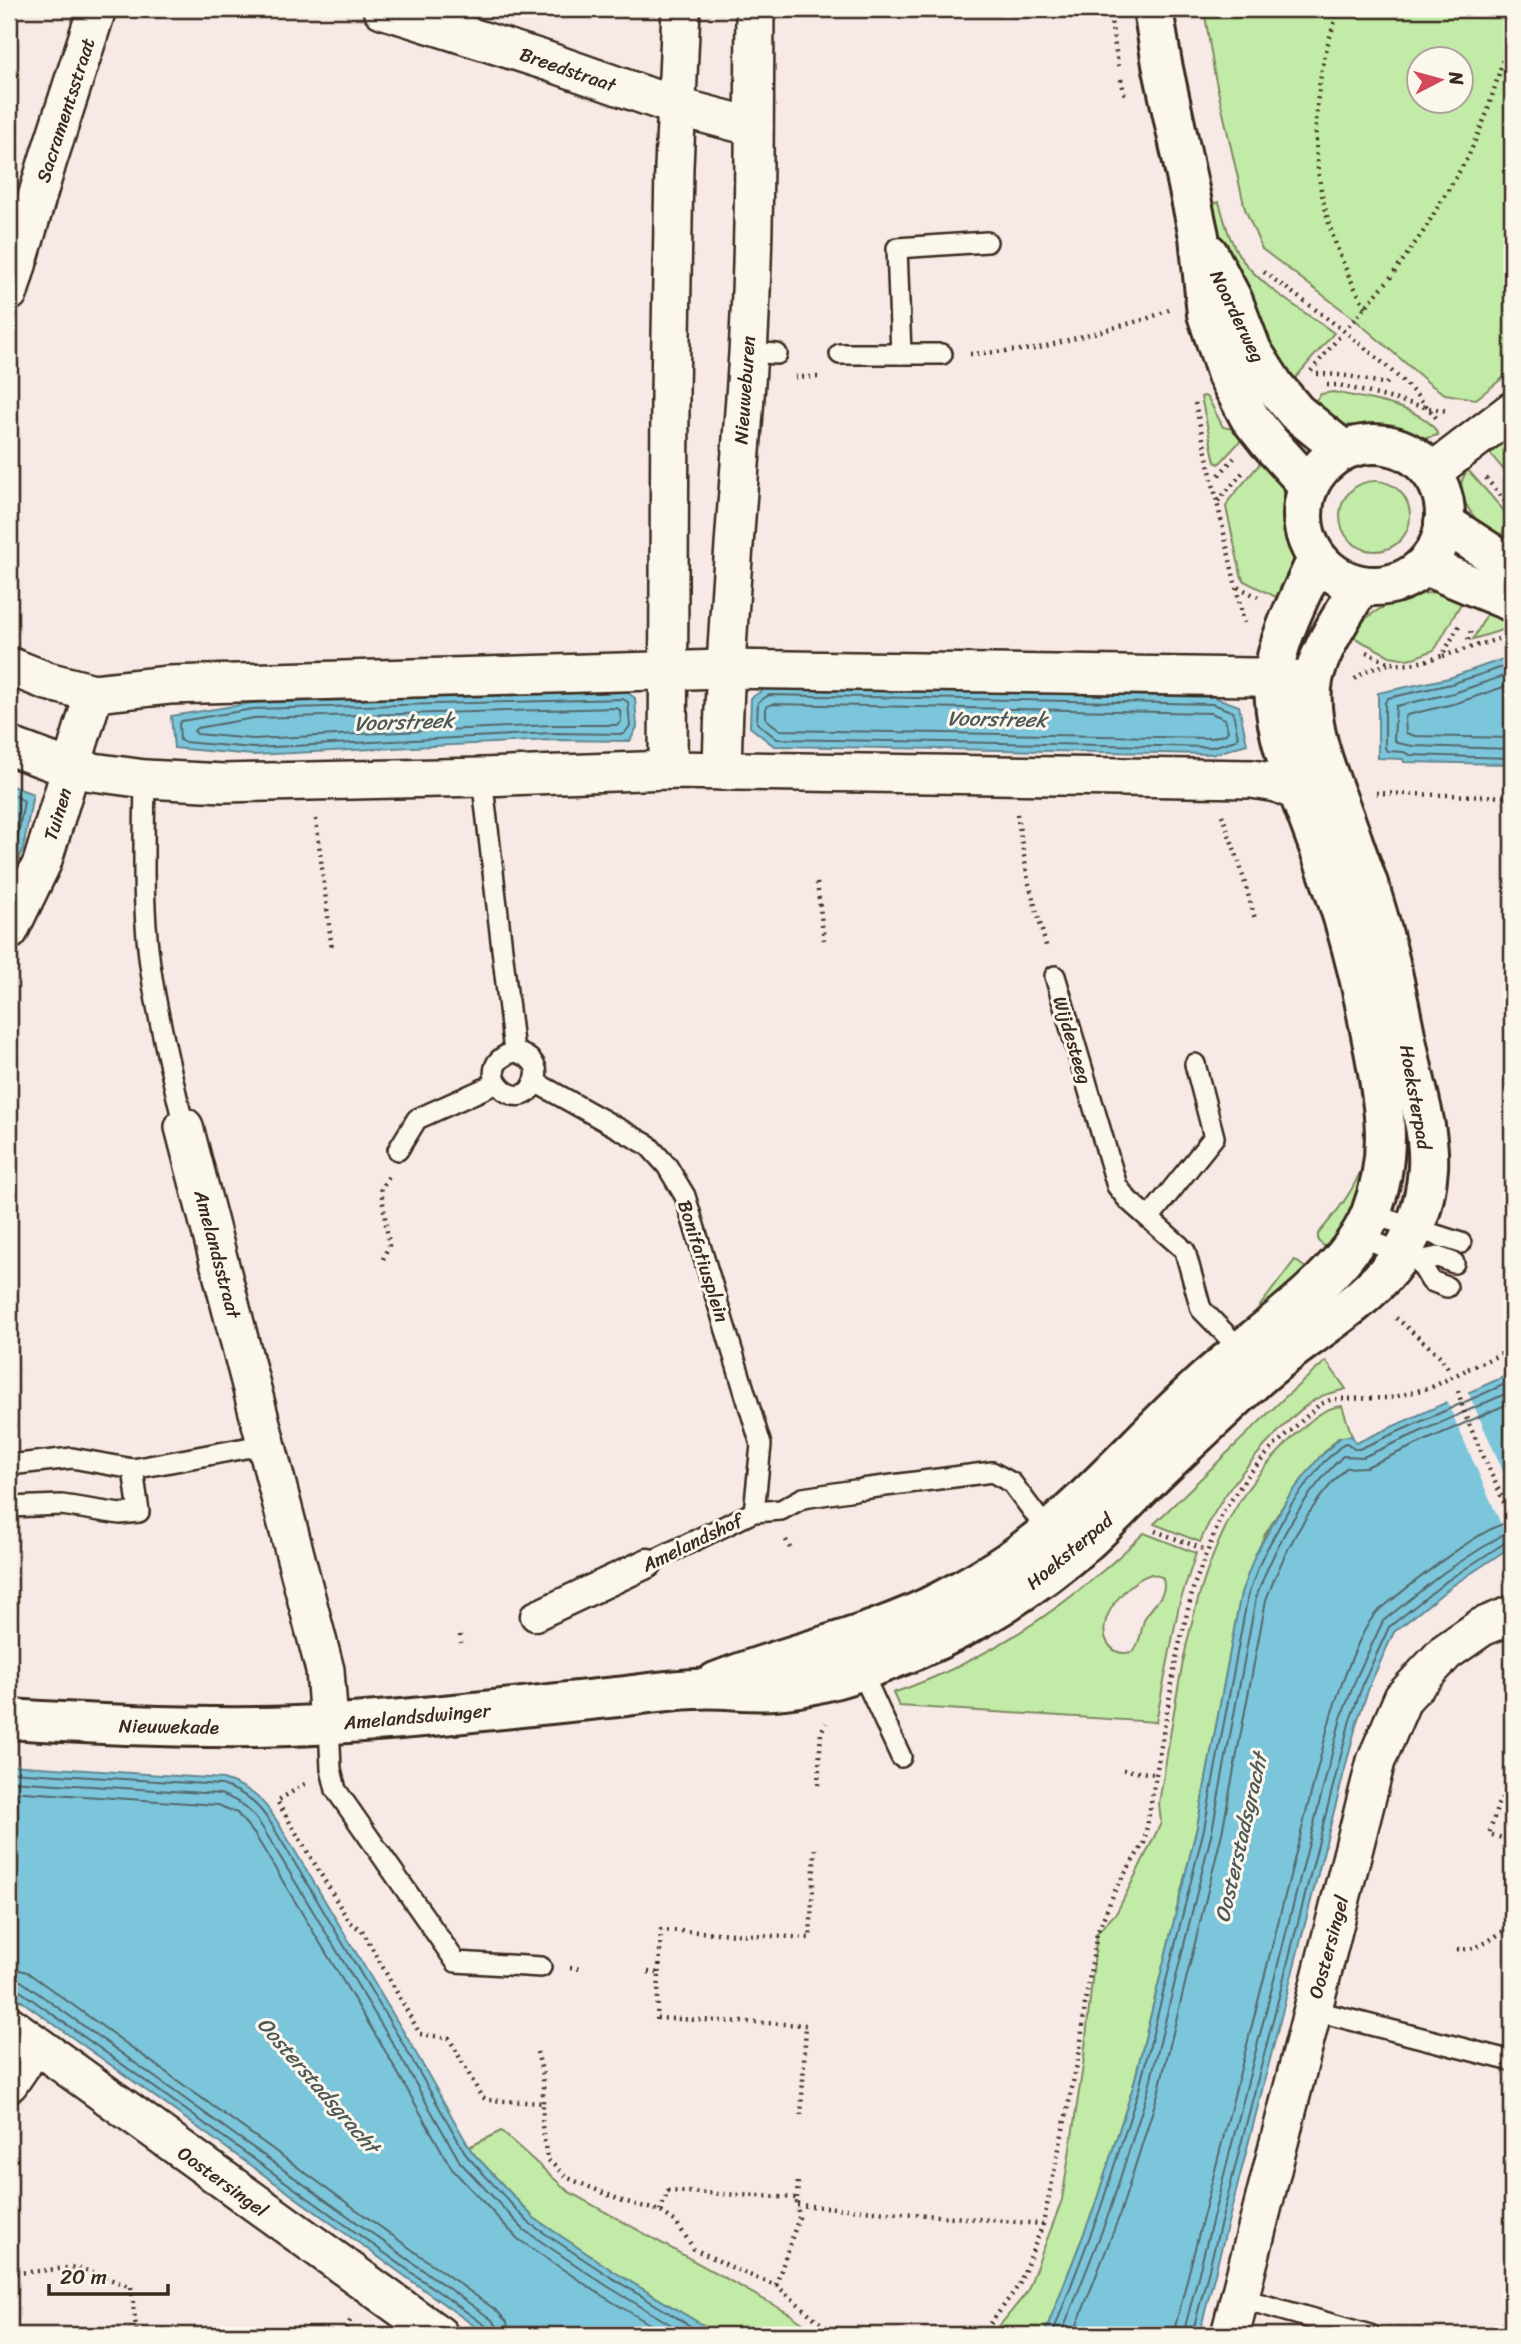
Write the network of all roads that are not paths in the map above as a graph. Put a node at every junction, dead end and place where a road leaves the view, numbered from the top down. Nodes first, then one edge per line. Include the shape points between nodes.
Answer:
1 (97, 9) edge
2 (382, 9) edge
3 (681, 9) edge
4 (755, 9) edge
5 (1153, 9) edge
6 (678, 107) junction
7 (754, 127) junction
8 (1199, 236) junction
9 (987, 242) dead end
10 (9, 292) edge
11 (840, 354) dead end
12 (901, 354) junction
13 (942, 354) road end
14 (1512, 411) edge
15 (1343, 450) junction
16 (1431, 473) junction
17 (1309, 486) junction
18 (1444, 523) junction
19 (1317, 559) junction
20 (1425, 566) junction
21 (1512, 567) edge
22 (1360, 586) junction
23 (1507, 620) edge
24 (9, 666) edge
25 (724, 669) junction
26 (668, 671) junction
27 (1275, 678) junction
28 (1312, 682) junction
29 (94, 693) junction
30 (1314, 725) junction
31 (9, 746) edge
32 (1286, 753) junction
33 (71, 769) junction
34 (668, 770) junction
35 (722, 772) junction
36 (482, 777) junction
37 (145, 779) junction
38 (1252, 779) junction
39 (1298, 792) junction
40 (9, 931) edge
41 (1055, 976) road end
42 (514, 1052) junction
43 (1195, 1064) dead end
44 (535, 1082) junction
45 (496, 1083) junction
46 (184, 1127) joint
47 (398, 1150) road end
48 (1149, 1218) junction
49 (1365, 1225) junction
50 (1461, 1243) dead end
51 (1412, 1248) junction
52 (1454, 1263) dead end
53 (1447, 1287) dead end
54 (1253, 1361) junction
55 (267, 1444) junction
56 (9, 1465) edge
57 (133, 1469) junction
58 (9, 1507) edge
59 (754, 1512) junction
60 (1047, 1530) junction
61 (648, 1563) joint
62 (1512, 1615) edge
63 (535, 1616) dead end
64 (914, 1632) junction
65 (856, 1655) junction
66 (9, 1719) edge
67 (329, 1724) junction
68 (901, 1757) dead end
69 (541, 1967) dead end
70 (1312, 2010) junction
71 (22, 2035) edge
72 (1512, 2062) edge
73 (9, 2084) edge
74 (1240, 2298) junction
75 (439, 2335) edge
76 (1230, 2335) edge
77 (1370, 2335) edge

1 - 10 street, Sacramentsstraat
2 - 6 street, Breedstraat
3 - 6 street
4 - 7 street, Nieuweburen
5 - 8 main road, Noorderweg
6 - 7 street, Breedstraat
6 - 26 street
7 - 25 street, Nieuweburen via 763,353
8 - 15 main road, Noorderweg via 1233,301 1252,352 1275,387 1296,412
8 - 17 main road, Noorderweg via 1207,314 1227,375 1250,418
9 - 12 lane via 897,248
11 - 12 lane
12 - 13 lane
14 - 16 street
15 - 16 main road via 1367,444 1391,446 1413,456
15 - 17 main road via 1323,464
16 - 18 main road via 1440,489
17 - 19 main road via 1302,510 1305,536
18 - 20 main road via 1439,543
18 - 21 main road
19 - 22 main road via 1336,576
19 - 27 main road, Hoeksterpad via 1278,654
20 - 22 main road via 1395,583
20 - 23 main road
22 - 28 main road, Hoeksterpad
24 - 29 street
25 - 26 street
25 - 27 street
25 - 35 street, Nieuweburen
26 - 29 street via 169,685
26 - 34 street
27 - 28 street
27 - 32 main road, Hoeksterpad via 1278,723
28 - 30 main road, Hoeksterpad
29 - 33 street, Tuinen
30 - 32 street
30 - 51 main road, Hoeksterpad via 1374,901 1422,1116 1428,1166
31 - 33 street
32 - 38 street
32 - 39 main road, Hoeksterpad
33 - 37 street
33 - 40 street, Tuinen via 42,863
34 - 35 street
34 - 36 street
35 - 38 street
36 - 37 street via 224,783
36 - 42 lane
37 - 46 lane, Amelandsstraat via 147,939
38 - 39 street
39 - 49 main road, Hoeksterpad via 1342,911 1383,1096 1385,1151
41 - 48 lane, Wijdesteeg via 1117,1186
42 - 44 lane via 533,1061
42 - 45 lane via 497,1063
43 - 48 lane via 1214,1137
44 - 45 lane via 530,1090 511,1095
44 - 59 lane, Bonifatiusplein via 648,1146 685,1196 761,1445
45 - 47 lane via 417,1119
46 - 55 street, Amelandsstraat
48 - 54 lane, Wijdesteeg via 1182,1248 1201,1309
49 - 51 lane
49 - 51 lane
49 - 54 main road, Hoeksterpad
50 - 51 lane
51 - 52 lane
51 - 53 lane via 1431,1281
51 - 54 main road, Hoeksterpad via 1361,1298
54 - 60 main road, Hoeksterpad via 1208,1378
54 - 64 main road, Hoeksterpad via 1205,1426 1064,1560 985,1615
55 - 57 lane
55 - 67 street, Amelandsstraat via 325,1670
56 - 57 lane via 72,1458
57 - 58 lane via 139,1512 120,1514 62,1505
59 - 60 lane, Amelandshof via 780,1510 803,1498 992,1472 1012,1483
59 - 61 lane, Amelandshof
60 - 64 main road, Hoeksterpad
61 - 63 street, Amelandshof
62 - 70 street, Oostersingel via 1446,1652 1403,1698 1376,1761
64 - 65 main road, Amelandsdwinger
65 - 67 main road, Amelandsdwinger via 818,1684 774,1690 698,1689
65 - 68 lane
66 - 67 main road, Nieuwekade via 135,1726
67 - 69 lane, Amelandsdwinger via 336,1790 456,1962
70 - 72 lane
70 - 74 street, Oostersingel
71 - 73 street
71 - 75 street, Oostersingel
74 - 76 street, Oostersingel
74 - 77 lane

